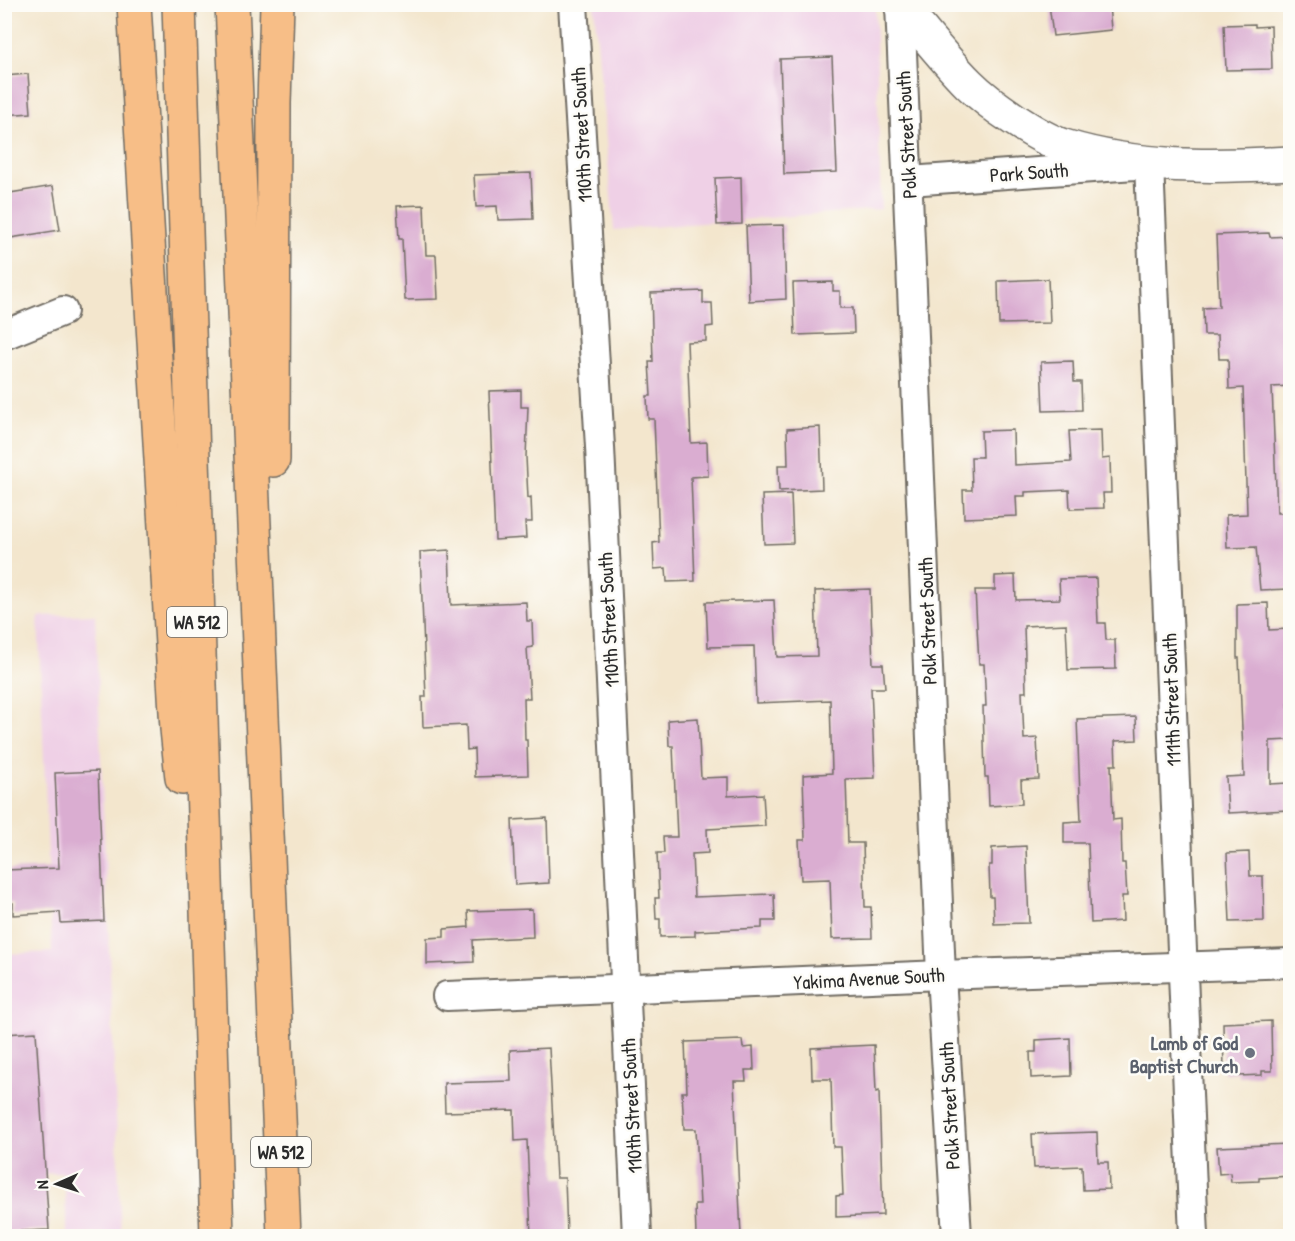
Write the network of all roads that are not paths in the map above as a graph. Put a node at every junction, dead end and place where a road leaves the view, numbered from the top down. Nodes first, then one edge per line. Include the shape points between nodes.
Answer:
1 (134, 4) edge
2 (179, 4) edge
3 (232, 4) edge
4 (277, 4) edge
5 (573, 4) edge
6 (900, 5) edge
7 (1290, 163) edge
8 (1149, 164) junction
9 (909, 181) junction
10 (63, 311) dead end
11 (4, 335) edge
12 (1290, 963) edge
13 (1181, 967) junction
14 (942, 975) junction
15 (625, 989) junction
16 (447, 996) dead end
17 (278, 1068) junction
18 (211, 1073) junction
19 (217, 1236) edge
20 (284, 1236) edge
21 (637, 1236) edge
22 (957, 1236) edge
23 (1194, 1236) edge

1 - 18 highway via 177,729
2 - 18 highway, WA 512
3 - 17 highway, WA 512
4 - 17 highway via 273,323
5 - 15 street, 110th Street South via 600,447
6 - 8 street via 970,85 1024,125 1062,145
6 - 9 street, Polk Street South
7 - 8 street via 1212,167
8 - 9 street, Park South
8 - 13 street, 111th Street South
9 - 14 street, Polk Street South
10 - 11 street
12 - 13 street, Yakima Avenue South
13 - 14 street, Yakima Avenue South
13 - 23 street, 111th Street South
14 - 15 street, Yakima Avenue South
14 - 22 street, Polk Street South
15 - 16 street, Yakima Avenue South
15 - 21 street, 110th Street South
17 - 20 highway, WA 512
18 - 19 highway, WA 512

